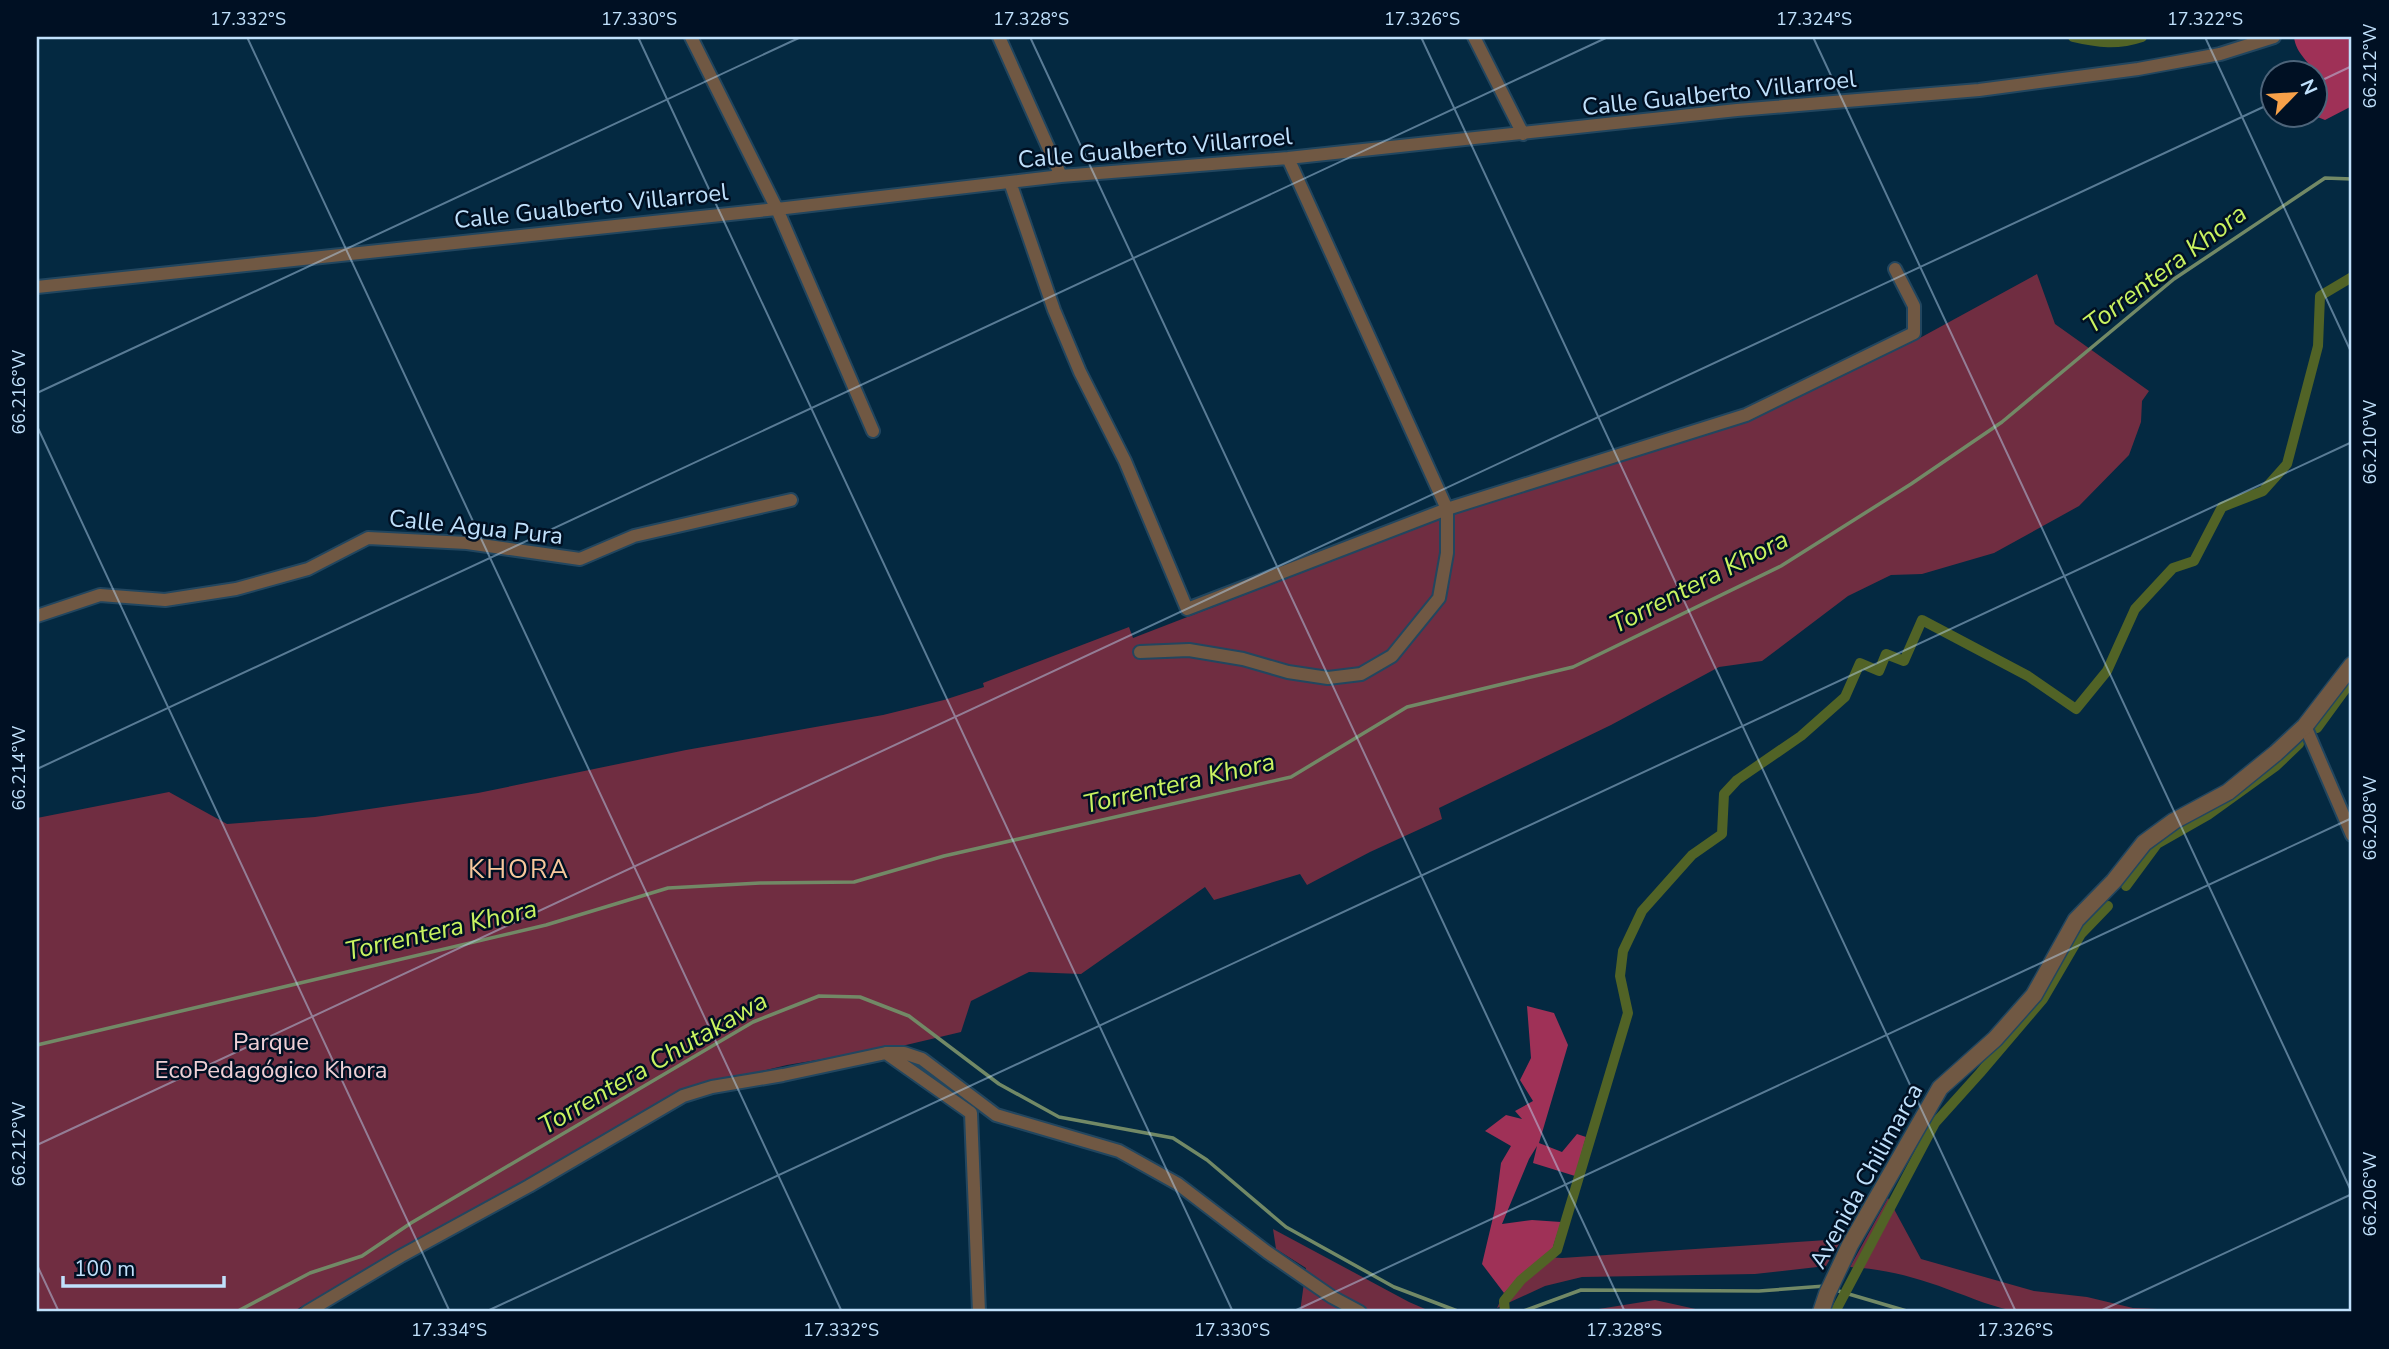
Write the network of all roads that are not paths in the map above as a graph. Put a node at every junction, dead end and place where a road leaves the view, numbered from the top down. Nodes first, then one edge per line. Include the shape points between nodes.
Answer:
1 (691, 37) edge
2 (999, 37) edge
3 (1474, 37) edge
4 (2274, 37) edge
5 (1523, 134) junction
6 (1288, 158) junction
7 (1061, 176) junction
8 (1010, 182) junction
9 (777, 209) junction
10 (1895, 269) dead end
11 (37, 287) edge
12 (873, 431) dead end
13 (791, 500) dead end
14 (1447, 509) junction
15 (37, 616) edge
16 (1140, 652) dead end
17 (2352, 665) edge
18 (2305, 726) junction
19 (2352, 835) edge
20 (886, 1053) junction
21 (307, 1312) edge
22 (979, 1312) edge
23 (1360, 1312) edge
24 (1821, 1312) edge

1 - 9 street
2 - 7 street
3 - 5 street
4 - 5 street, Calle Gualberto Villarroel via 2220,54 2138,69 1979,90
5 - 6 street, Calle Gualberto Villarroel
6 - 7 street, Calle Gualberto Villarroel
6 - 14 street
7 - 8 street, Calle Gualberto Villarroel
8 - 9 street, Calle Gualberto Villarroel
8 - 14 street via 1054,310 1125,461 1187,609
9 - 11 street, Calle Gualberto Villarroel
9 - 12 street
10 - 14 street via 1914,306 1914,333 1746,415
13 - 15 street, Calle Agua Pura via 634,536 580,559 467,543 368,538 308,569 236,589 165,600 100,595
14 - 16 street via 1447,553 1438,598 1392,656 1361,674 1328,678 1189,650
17 - 18 street, Avenida Chilimarca
18 - 19 street
18 - 24 street, Avenida Chilimarca via 2228,792 2144,843 2076,920 2034,995 1996,1039 1940,1088 1850,1245
20 - 21 street via 683,1096
20 - 22 street via 971,1113
20 - 23 street via 922,1059 996,1115 1119,1151 1178,1184 1289,1267

